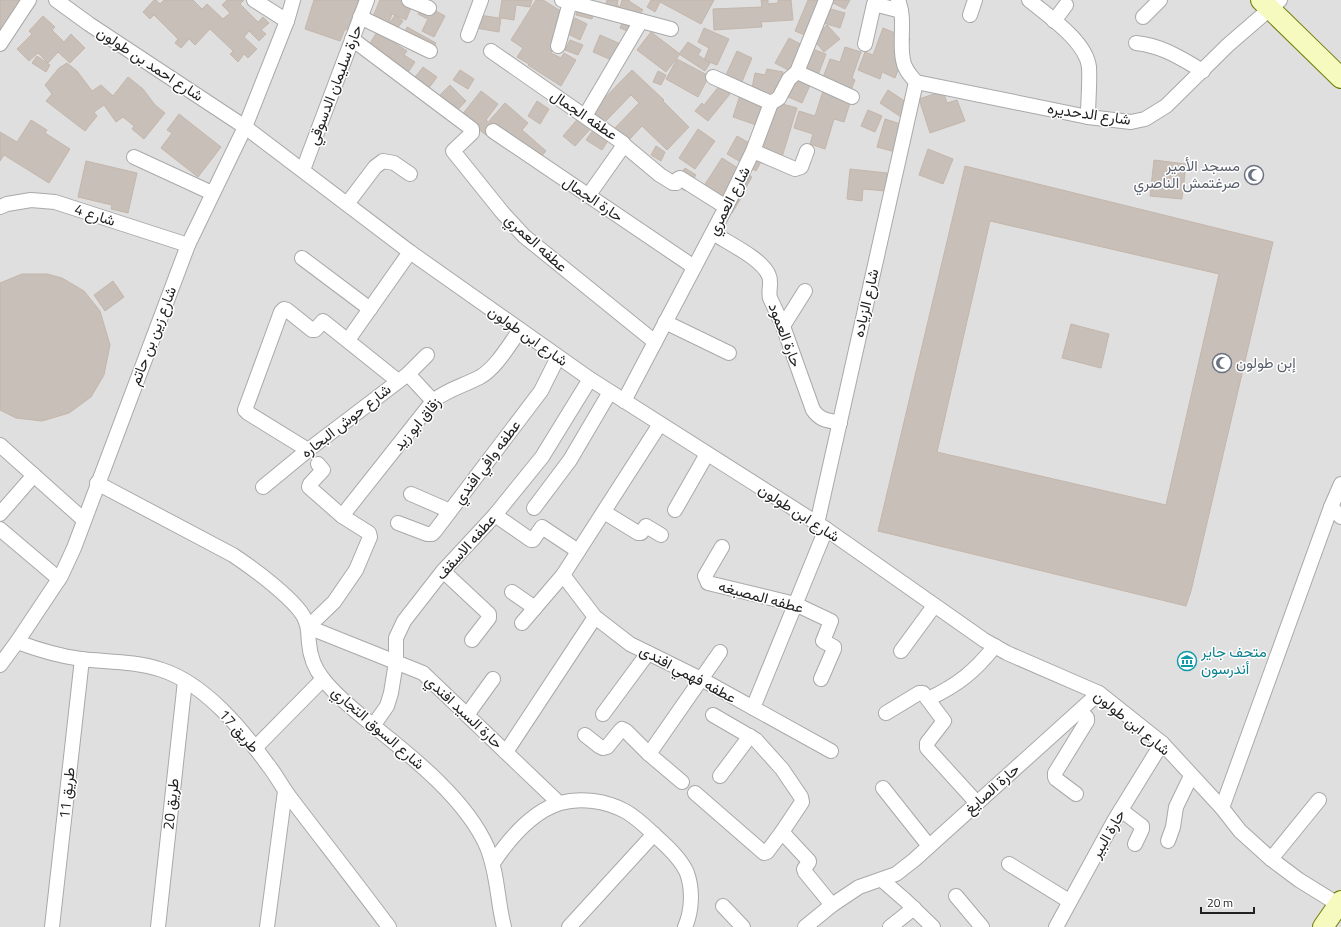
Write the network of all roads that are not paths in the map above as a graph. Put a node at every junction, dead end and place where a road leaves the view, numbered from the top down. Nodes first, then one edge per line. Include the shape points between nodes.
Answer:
1 (29, 0) edge
2 (56, 0) edge
3 (254, 0) edge
4 (293, 0) edge
5 (367, 0) edge
6 (409, 0) edge
7 (481, 0) edge
8 (826, 0) edge
9 (975, 0) edge
10 (1029, 0) edge
11 (1160, 0) edge
12 (566, 1) edge
13 (1270, 3) edge
14 (1066, 5) dead end
15 (900, 6) edge
16 (429, 8) dead end
17 (970, 15) dead end
18 (360, 17) junction
19 (1143, 17) dead end
20 (287, 21) junction
21 (642, 21) junction
22 (1054, 21) junction
23 (671, 29) dead end
24 (468, 35) dead end
25 (352, 39) junction
26 (1136, 43) dead end
27 (0, 44) edge
28 (865, 44) dead end
29 (558, 46) dead end
30 (430, 51) dead end
31 (491, 51) dead end
32 (1203, 71) junction
33 (797, 72) junction
34 (713, 77) dead end
35 (1341, 78) edge
36 (916, 82) junction
37 (852, 97) dead end
38 (771, 103) junction
39 (585, 116) junction
40 (1088, 117) junction
41 (245, 127) junction
42 (492, 130) dead end
43 (624, 145) junction
44 (753, 151) junction
45 (807, 151) dead end
46 (134, 156) dead end
47 (303, 170) junction
48 (410, 174) dead end
49 (212, 193) junction
50 (588, 196) junction
51 (347, 204) junction
52 (726, 207) junction
53 (0, 208) edge
54 (713, 233) junction
55 (188, 245) junction
56 (410, 252) junction
57 (302, 258) dead end
58 (694, 267) junction
59 (805, 291) dead end
60 (370, 309) junction
61 (666, 322) junction
62 (783, 326) junction
63 (520, 330) junction
64 (348, 340) junction
65 (655, 342) junction
66 (729, 353) dead end
67 (428, 355) dead end
68 (558, 357) junction
69 (403, 377) junction
70 (590, 379) junction
71 (610, 392) junction
72 (433, 401) junction
73 (624, 401) junction
74 (840, 423) junction
75 (660, 424) junction
76 (0, 445) edge
77 (308, 450) junction
78 (707, 454) junction
79 (318, 464) dead end
80 (34, 475) junction
81 (97, 484) junction
82 (1341, 484) edge
83 (263, 487) dead end
84 (412, 494) dead end
85 (1331, 507) junction
86 (534, 508) dead end
87 (675, 510) dead end
88 (450, 511) junction
89 (604, 512) junction
90 (0, 514) edge
91 (495, 515) junction
92 (342, 516) junction
93 (1341, 517) edge
94 (84, 520) junction
95 (398, 523) dead end
96 (821, 526) junction
97 (0, 529) edge
98 (661, 534) dead end
99 (722, 547) dead end
100 (578, 551) junction
101 (443, 571) junction
102 (562, 575) junction
103 (59, 579) junction
104 (512, 592) dead end
105 (795, 604) junction
106 (934, 606) junction
107 (535, 608) junction
108 (595, 617) junction
109 (522, 623) dead end
110 (308, 627) junction
111 (472, 640) dead end
112 (17, 642) junction
113 (995, 646) junction
114 (901, 651) dead end
115 (720, 652) dead end
116 (648, 653) junction
117 (82, 659) junction
118 (396, 662) junction
119 (0, 665) edge
120 (323, 679) junction
121 (493, 679) dead end
122 (701, 679) junction
123 (822, 679) dead end
124 (185, 681) junction
125 (1098, 693) junction
126 (928, 699) junction
127 (753, 708) junction
128 (1080, 711) junction
129 (886, 713) dead end
130 (603, 714) dead end
131 (467, 715) junction
132 (713, 715) dead end
133 (373, 726) junction
134 (585, 735) dead end
135 (750, 736) junction
136 (1162, 743) junction
137 (255, 748) junction
138 (831, 751) dead end
139 (506, 752) junction
140 (649, 754) junction
141 (720, 776) dead end
142 (1191, 776) junction
143 (682, 782) dead end
144 (883, 788) dead end
145 (285, 791) junction
146 (695, 793) dead end
147 (1076, 794) dead end
148 (1319, 800) dead end
149 (559, 803) junction
150 (977, 804) junction
151 (1222, 808) junction
152 (1121, 810) junction
153 (782, 832) junction
154 (654, 834) junction
155 (1168, 841) dead end
156 (1135, 844) dead end
157 (929, 846) junction
158 (1271, 859) junction
159 (493, 863) junction
160 (1009, 864) dead end
161 (882, 880) junction
162 (956, 896) dead end
163 (1069, 901) junction
164 (1340, 904) edge
165 (832, 905) junction
166 (723, 906) dead end
167 (914, 908) junction
168 (378, 912) junction
169 (52, 927) edge
170 (158, 927) edge
171 (267, 927) edge
172 (375, 927) edge
173 (389, 927) edge
174 (504, 927) edge
175 (570, 927) edge
176 (685, 927) edge
177 (743, 927) edge
178 (805, 927) edge
179 (890, 927) edge
180 (933, 927) edge
181 (982, 927) edge
182 (1056, 927) edge
183 (1323, 927) edge

1 - 27 street
2 - 41 street, شارع احمد بن طولون
3 - 20 street
4 - 20 street, شارع زين بن حاتم
5 - 18 street, حارة سليمان الدسوقي
6 - 16 street
7 - 24 street
8 - 33 street, شارع العمري
9 - 17 street
10 - 22 street
11 - 19 street
12 - 21 street
12 - 29 street
13 - 32 street, شارع الدحديره
13 - 35 main road
14 - 22 street
15 - 28 street via 874,4
15 - 36 street via 903,61 908,73
18 - 25 street, حارة سليمان الدسوقي
18 - 30 street
20 - 41 street, شارع زين بن حاتم
21 - 23 street
21 - 39 street
22 - 40 street via 1079,44 1089,66
25 - 47 street, حارة سليمان الدسوقي
25 - 65 street, عطفه العمري via 472,129 472,134 453,151 502,212 540,250
26 - 32 street via 1162,48
31 - 39 street, عطفه الجمال
32 - 40 street, شارع الدحديره via 1166,106 1145,119 1131,122
33 - 37 street
33 - 38 street, شارع العمري via 789,79 779,98
34 - 38 street
36 - 40 street, شارع الدحديره
36 - 74 street, شارع الزياده
38 - 44 street, شارع العمري
39 - 43 street, عطفه الجمال
41 - 47 street, شارع ابن طولون
41 - 49 street, شارع زين بن حاتم
42 - 50 street, حارة الجمال
43 - 50 street, عطفه الجمال
43 - 52 street via 660,175 674,183 680,178
44 - 45 street via 795,169 801,166
44 - 52 street, شارع العمري
46 - 49 street
47 - 51 street, شارع ابن طولون
48 - 51 street via 394,163 383,161 375,167
49 - 55 street, شارع زين بن حاتم
50 - 58 street, حارة الجمال
51 - 56 street, شارع ابن طولون
52 - 54 street, شارع العمري
53 - 55 street, شارع 4 via 7,204 31,200 55,202
54 - 58 street, شارع العمري
54 - 62 street, حارة العمود via 766,269 770,278 770,298
55 - 81 street, شارع زين بن حاتم
56 - 60 street
56 - 63 street, شارع ابن طولون
57 - 60 street
58 - 61 street, شارع العمري
59 - 62 street
60 - 64 street
61 - 65 street, شارع العمري
61 - 66 street
62 - 74 street, حارة العمود via 813,410 822,420
63 - 68 street, شارع ابن طولون
63 - 72 street, زقاق ابو زيد via 492,367 481,376 443,393
64 - 69 street
64 - 77 street via 323,321 312,330 284,310 246,405 245,410 248,413
65 - 73 street, شارع العمري
67 - 69 street, شارع حوش البحاره
68 - 70 street, شارع ابن طولون
68 - 88 street, عطفه وافي افندي via 541,391
69 - 72 street
69 - 77 street, شارع حوش البحاره
70 - 71 street, شارع ابن طولون
70 - 91 street, عطفه الاسقف via 542,457
71 - 73 street, شارع ابن طولون
71 - 86 street via 570,460
72 - 92 street, زقاق ابو زيد
73 - 75 street, شارع ابن طولون
74 - 96 street, شارع الزياده
75 - 78 street, شارع ابن طولون
75 - 89 street
76 - 80 street
77 - 83 street, شارع حوش البحاره
78 - 87 street
78 - 96 street, شارع ابن طولون
79 - 92 street via 323,470 309,487
80 - 90 street
80 - 94 street
81 - 94 street, شارع زين بن حاتم
81 - 110 street, شارع السوق التجاري via 247,564 298,607
82 - 85 street
84 - 88 street
85 - 93 street
85 - 151 street
88 - 95 street, عطفه وافي افندي via 432,534
89 - 98 street via 638,533 646,526
89 - 100 street
91 - 100 street via 532,540 542,528
91 - 101 street, عطفه الاسقف
92 - 110 street via 370,534 356,570 334,602
94 - 103 street, شارع زين بن حاتم
96 - 105 street, شارع الزياده
96 - 106 street, شارع ابن طولون
97 - 103 street
99 - 105 street, عطفه المصبغه via 705,576 708,583
100 - 102 street
101 - 111 street via 489,614 489,618
101 - 118 street, عطفه الاسقف via 404,621 396,638
102 - 107 street
102 - 108 street, عطفه فهمي افندى
103 - 112 street, شارع زين بن حاتم
104 - 107 street
105 - 123 street, عطفه المصبغه via 830,621 823,641 834,649
105 - 127 street, شارع الزياده
106 - 113 street, شارع ابن طولون
106 - 114 street
107 - 109 street
108 - 116 street, عطفه فهمي افندى via 630,644
108 - 139 street
110 - 118 street, حارة السيد افندي
110 - 120 street, شارع السوق التجاري via 311,655
112 - 117 street, طريق 17 via 53,655
112 - 119 street, شارع زين بن حاتم
113 - 125 street, شارع ابن طولون
113 - 126 street via 965,678
115 - 122 street
116 - 122 street, عطفه فهمي افندى
116 - 130 street
117 - 124 street, طريق 17 via 138,664 162,670
117 - 169 street, طريق 11
118 - 131 street, حارة السيد افندي via 423,673
118 - 133 street, عطفه الاسقف via 387,706
120 - 133 street, شارع السوق التجاري
120 - 137 street
121 - 131 street
122 - 127 street, عطفه فهمي افندى
122 - 140 street
124 - 137 street, طريق 17 via 212,701
124 - 170 street, طريق 20
125 - 128 street, حارة الصايغ
125 - 136 street, شارع ابن طولون
126 - 129 street via 923,693 919,693
126 - 150 street via 944,722 927,743 927,748
127 - 138 street, عطفه فهمي افندى
128 - 147 street via 1087,721 1055,777
128 - 150 street, حارة الصايغ
131 - 139 street, حارة السيد افندي
132 - 135 street
133 - 159 street, شارع السوق التجاري via 408,753 447,791 476,828
134 - 140 street via 603,748 607,747 617,733 626,731
135 - 141 street
135 - 153 street via 782,769 802,799
136 - 142 street, شارع ابن طولون
136 - 152 street, حارة البير
137 - 145 street, طريق 17
139 - 149 street, حارة السيد افندي
140 - 143 street
142 - 151 street, شارع ابن طولون
142 - 155 street via 1176,807
144 - 157 street
145 - 168 street, طريق 17
145 - 171 street
146 - 153 street via 764,853
148 - 158 street
149 - 154 street via 591,801 609,804 625,812
149 - 159 street via 521,828
150 - 157 street, حارة الصايغ
151 - 158 street, شارع ابن طولون via 1240,831
152 - 156 street via 1142,826
152 - 163 street, حارة البير
153 - 165 street via 809,861 805,872
154 - 175 street
154 - 176 street via 678,859 686,872 691,906
157 - 161 street, حارة الصايغ via 896,874
158 - 164 street, شارع ابن طولون via 1299,880
159 - 174 street, شارع السوق التجاري
160 - 163 street
161 - 165 street, حارة الصايغ via 859,887
161 - 167 street
162 - 181 street
163 - 182 street, حارة البير
164 - 183 main road
165 - 178 street, حارة الصايغ
166 - 177 street
167 - 179 street
167 - 180 street
168 - 172 street
168 - 173 street, طريق 17

